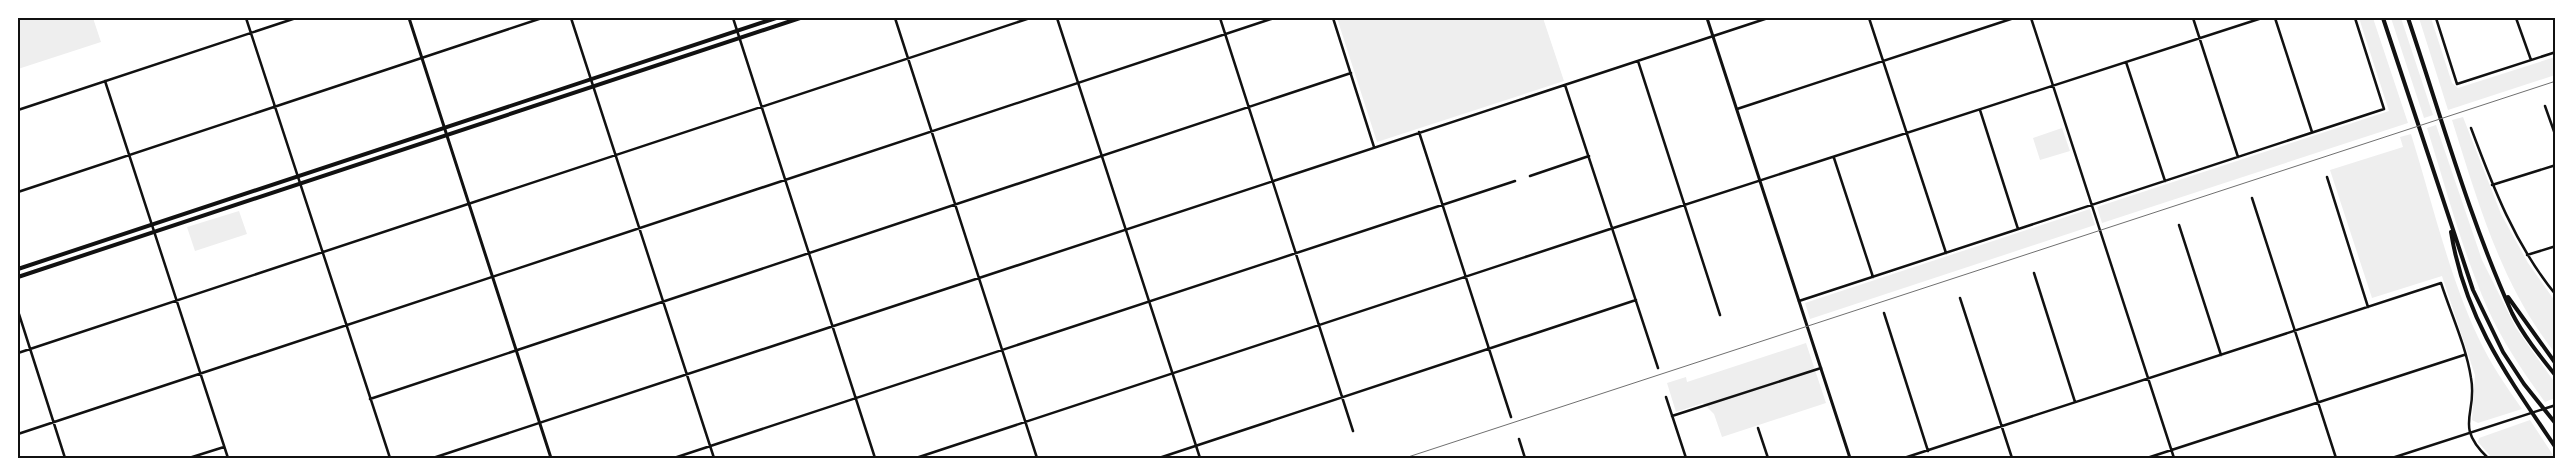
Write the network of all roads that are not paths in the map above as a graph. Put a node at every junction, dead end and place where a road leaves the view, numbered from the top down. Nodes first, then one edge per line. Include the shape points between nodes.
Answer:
1 (246, 18) edge
2 (296, 18) edge
3 (409, 18) edge
4 (542, 18) edge
5 (571, 18) edge
6 (733, 18) edge
7 (776, 18) edge
8 (800, 18) edge
9 (895, 18) edge
10 (1030, 18) edge
11 (1057, 18) edge
12 (1220, 18) edge
13 (1274, 18) edge
14 (1333, 18) edge
15 (1707, 18) edge
16 (1768, 18) edge
17 (1869, 18) edge
18 (2014, 18) edge
19 (2031, 18) edge
20 (2193, 18) edge
21 (2262, 18) edge
22 (2275, 18) edge
23 (2355, 18) edge
24 (2383, 18) edge
25 (2408, 18) edge
26 (2436, 18) edge
27 (2516, 18) edge
28 (737, 30) junction
29 (251, 32) junction
30 (1225, 34) junction
31 (1713, 35) junction
32 (740, 38) junction
33 (2200, 38) junction
34 (2556, 52) edge
35 (422, 58) junction
36 (908, 58) junction
37 (2531, 60) junction
38 (1638, 61) junction
39 (1883, 61) junction
40 (2126, 62) junction
41 (1351, 73) junction
42 (591, 79) junction
43 (105, 81) junction
44 (1078, 82) junction
45 (1565, 84) junction
46 (593, 86) junction
47 (2053, 86) junction
48 (275, 106) junction
49 (762, 106) junction
50 (2545, 106) dead end
51 (1249, 107) junction
52 (1737, 109) junction
53 (18, 110) edge
54 (1980, 110) junction
55 (444, 127) junction
56 (2470, 128) dead end
57 (932, 131) junction
58 (1419, 132) junction
59 (2312, 132) junction
60 (1907, 134) junction
61 (447, 135) junction
62 (2556, 137) edge
63 (1374, 147) junction
64 (129, 155) junction
65 (615, 155) junction
66 (1102, 156) junction
67 (1589, 156) junction
68 (2238, 156) junction
69 (1834, 158) junction
70 (2556, 165) edge
71 (298, 176) junction
72 (1530, 176) dead end
73 (2327, 177) dead end
74 (785, 180) junction
75 (1272, 180) junction
76 (1515, 180) dead end
77 (2165, 181) junction
78 (1760, 182) junction
79 (300, 184) junction
80 (2492, 185) junction
81 (18, 192) edge
82 (2252, 198) dead end
83 (469, 204) junction
84 (956, 204) junction
85 (1442, 204) junction
86 (2092, 205) junction
87 (1685, 206) junction
88 (2450, 220) junction
89 (152, 224) junction
90 (2179, 225) dead end
91 (639, 228) junction
92 (1612, 228) junction
93 (1126, 229) junction
94 (2018, 229) junction
95 (154, 232) junction
96 (2556, 246) edge
97 (322, 252) junction
98 (809, 253) junction
99 (1296, 253) junction
100 (1946, 253) junction
101 (2527, 255) junction
102 (18, 269) edge
103 (2034, 273) dead end
104 (18, 277) edge
105 (492, 277) junction
106 (1466, 277) junction
107 (1873, 277) junction
108 (979, 278) junction
109 (2505, 293) junction
110 (2556, 295) edge
111 (1960, 298) dead end
112 (176, 300) junction
113 (1636, 300) junction
114 (663, 301) junction
115 (1149, 301) junction
116 (1799, 301) junction
117 (2368, 307) junction
118 (18, 311) edge
119 (1884, 314) dead end
120 (1720, 315) dead end
121 (346, 325) junction
122 (1319, 325) junction
123 (833, 326) junction
124 (2294, 331) junction
125 (30, 349) junction
126 (1489, 349) junction
127 (516, 350) junction
128 (1003, 350) junction
129 (18, 353) edge
130 (2220, 355) junction
131 (2465, 355) junction
132 (2556, 364) edge
133 (1658, 368) dead end
134 (1821, 368) junction
135 (200, 374) junction
136 (1172, 374) junction
137 (686, 375) junction
138 (2556, 376) edge
139 (2148, 379) junction
140 (1666, 397) dead end
141 (856, 398) junction
142 (1343, 398) junction
143 (370, 399) junction
144 (2075, 402) junction
145 (2318, 403) junction
146 (2556, 405) edge
147 (1672, 416) junction
148 (1511, 417) dead end
149 (54, 422) junction
150 (1026, 422) junction
151 (540, 423) junction
152 (2556, 424) edge
153 (2002, 426) junction
154 (1758, 428) dead end
155 (1353, 431) dead end
156 (2469, 433) junction
157 (18, 434) edge
158 (1519, 439) dead end
159 (1196, 446) junction
160 (224, 447) junction
161 (710, 447) junction
162 (2556, 448) edge
163 (1928, 450) junction
164 (2171, 451) junction
165 (65, 458) edge
166 (189, 458) edge
167 (228, 458) edge
168 (390, 458) edge
169 (433, 458) edge
170 (551, 458) edge
171 (674, 458) edge
172 (714, 458) edge
173 (875, 458) edge
174 (916, 458) edge
175 (1037, 458) edge
176 (1159, 458) edge
177 (1200, 458) edge
178 (1525, 458) edge
179 (1686, 458) edge
180 (1768, 458) edge
181 (1850, 458) edge
182 (1904, 458) edge
183 (2012, 458) edge
184 (2147, 458) edge
185 (2174, 458) edge
186 (2336, 458) edge
187 (2392, 458) edge
188 (2488, 458) edge

1 - 29 street
2 - 29 street
3 - 35 main road
4 - 35 street
5 - 42 street
6 - 28 street
7 - 28 main road
8 - 32 main road
9 - 36 street
10 - 36 street
11 - 44 street
12 - 30 street
13 - 30 street
14 - 41 street
15 - 31 main road
16 - 31 street
17 - 39 street
18 - 39 street
19 - 47 street
20 - 33 street
21 - 33 street
22 - 59 street
23 - 59 street via 2384,109
24 - 88 main road
25 - 109 main road via 2478,228
26 - 37 street via 2457,84
27 - 37 street
28 - 32 street
28 - 42 main road
29 - 43 street
29 - 48 street
30 - 44 street
30 - 51 street
31 - 38 street
31 - 52 main road
32 - 46 main road
32 - 49 street
33 - 40 street
33 - 68 street
34 - 37 street
35 - 48 street
35 - 55 main road
36 - 49 street
36 - 57 street
38 - 45 street
38 - 87 street
39 - 52 street
39 - 60 street
40 - 47 street
40 - 77 street
41 - 51 street
41 - 63 street
42 - 46 street
42 - 55 main road
43 - 53 street
43 - 64 street
44 - 57 street
44 - 66 street
45 - 58 street
45 - 67 street
46 - 61 main road
46 - 65 street
47 - 54 street
47 - 86 street
48 - 64 street
48 - 71 street
49 - 65 street
49 - 74 street
50 - 62 street
51 - 66 street
51 - 75 street
52 - 78 main road
54 - 60 street
54 - 94 street
55 - 61 main road
55 - 71 main road
56 - 80 street
57 - 74 street
57 - 84 street
58 - 63 street
58 - 85 street
59 - 68 street
60 - 69 street
60 - 100 street
61 - 79 main road
61 - 83 main road
63 - 75 street
64 - 81 street
64 - 89 street
65 - 83 street
65 - 91 street
66 - 84 street
66 - 93 street
67 - 72 street
67 - 92 street
68 - 77 street
69 - 78 street
69 - 107 street
70 - 80 street
71 - 79 street
71 - 89 main road
73 - 117 street
74 - 91 street
74 - 98 street
75 - 93 street
75 - 99 street
76 - 85 street
77 - 86 street
78 - 87 street
78 - 116 main road
79 - 95 main road
79 - 97 street
80 - 101 street
82 - 124 street
83 - 97 street
83 - 105 main road
84 - 98 street
84 - 108 street
85 - 99 street
85 - 106 street
86 - 94 street
86 - 139 street
87 - 92 street
87 - 120 street
88 - 152 main road via 2486,320 2524,384
88 - 162 main road via 2456,266 2481,329 2496,359
89 - 95 street
89 - 102 main road
90 - 130 street
91 - 105 street
91 - 114 street
92 - 106 street
92 - 113 street
93 - 108 street
93 - 115 street
94 - 100 street
95 - 104 main road
95 - 112 street
96 - 101 street
97 - 112 street
97 - 121 street
98 - 114 street
98 - 123 street
99 - 115 street
99 - 122 street
100 - 107 street
101 - 110 street
103 - 144 street
105 - 121 street
105 - 127 main road
106 - 122 street
106 - 126 street
107 - 116 street
108 - 123 street
108 - 128 street
109 - 132 main road
109 - 138 main road via 2513,313
111 - 153 street
112 - 125 street
112 - 135 street
113 - 126 street
113 - 133 street
114 - 127 street
114 - 137 street
115 - 128 street
115 - 136 street
116 - 134 main road
117 - 124 street
117 - 131 street via 2440,283
118 - 125 street
119 - 163 street
121 - 135 street
121 - 143 street
122 - 136 street
122 - 142 street
123 - 137 street
123 - 141 street
124 - 130 street
124 - 145 street
125 - 129 street
125 - 149 street
126 - 142 street
126 - 148 street
127 - 143 street
127 - 151 main road
128 - 141 street
128 - 150 street
130 - 139 street
131 - 145 street
131 - 156 street via 2472,379
134 - 147 street
134 - 181 main road
135 - 149 street
135 - 160 street
136 - 150 street
136 - 159 street
137 - 151 street
137 - 161 street
139 - 144 street
139 - 164 street
140 - 147 street
141 - 161 street
141 - 173 street
142 - 155 street
142 - 159 street
143 - 168 street
144 - 153 street
145 - 164 street
145 - 186 street
146 - 156 street
147 - 179 street
149 - 157 street
149 - 165 street
150 - 174 street
150 - 175 street
151 - 169 street
151 - 170 main road
153 - 163 street
153 - 183 street
154 - 180 street
156 - 187 street
156 - 188 street via 2477,448
158 - 178 street
159 - 176 street
159 - 177 street
160 - 166 street
160 - 167 street
161 - 171 street
161 - 172 street
163 - 182 street
164 - 184 street
164 - 185 street

